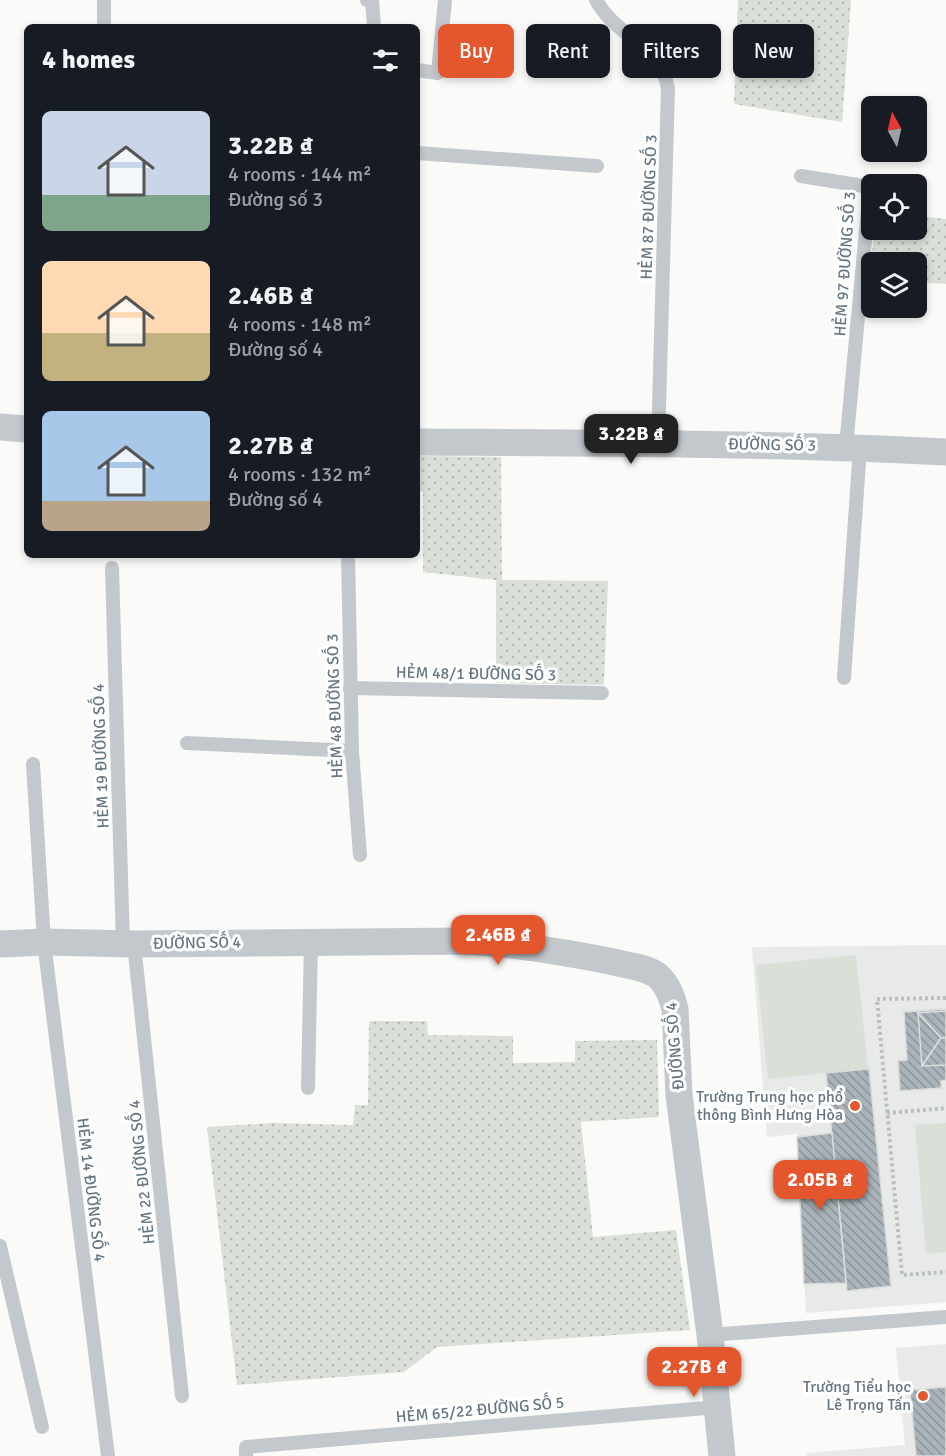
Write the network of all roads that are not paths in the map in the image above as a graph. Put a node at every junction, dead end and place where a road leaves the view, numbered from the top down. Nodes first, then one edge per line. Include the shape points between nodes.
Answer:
1 (104, 0) edge
2 (367, 0) edge
3 (445, 0) edge
4 (596, 0) edge
5 (105, 24) edge
6 (374, 24) edge
7 (420, 70) edge
8 (420, 153) edge
9 (597, 166) dead end
10 (801, 176) dead end
11 (0, 427) edge
12 (24, 429) edge
13 (420, 442) edge
14 (658, 443) junction
15 (853, 448) junction
16 (946, 452) edge
17 (348, 558) edge
18 (112, 568) dead end
19 (844, 678) dead end
20 (350, 688) junction
21 (602, 693) dead end
22 (187, 743) dead end
23 (352, 751) junction
24 (33, 764) dead end
25 (360, 855) dead end
26 (44, 942) junction
27 (310, 942) junction
28 (0, 944) edge
29 (128, 944) junction
30 (308, 1088) dead end
31 (0, 1246) edge
32 (946, 1317) edge
33 (710, 1335) junction
34 (182, 1396) dead end
35 (718, 1407) junction
36 (42, 1427) dead end
37 (246, 1452) edge
38 (108, 1456) edge
39 (722, 1456) edge

1 - 5 lane
2 - 6 lane via 372,0
3 - 7 lane via 438,73
4 - 14 lane, HẺM 87 ĐƯỜNG SỐ 3 via 609,18 651,53 668,88
8 - 9 lane
10 - 15 lane, HẺM 97 ĐƯỜNG SỐ 3 via 870,187
11 - 12 street
13 - 14 street, ĐƯỜNG SỐ 3
14 - 15 street, ĐƯỜNG SỐ 3
15 - 16 street, ĐƯỜNG SỐ 3
15 - 19 lane
17 - 20 lane, HẺM 48 ĐƯỜNG SỐ 3
18 - 29 lane, HẺM 19 ĐƯỜNG SỐ 4
20 - 21 lane, HẺM 48/1 ĐƯỜNG SỐ 3
20 - 23 lane, HẺM 48 ĐƯỜNG SỐ 3
22 - 23 lane
23 - 25 lane, HẺM 48 ĐƯỜNG SỐ 3
24 - 26 lane, HẺM 14 ĐƯỜNG SỐ 4
26 - 28 street, ĐƯỜNG SỐ 4
26 - 29 street, ĐƯỜNG SỐ 4
26 - 38 lane, HẺM 14 ĐƯỜNG SỐ 4
27 - 29 street, ĐƯỜNG SỐ 4
27 - 30 lane
27 - 33 street, ĐƯỜNG SỐ 4 via 482,942 570,953 657,975 666,984 675,1009 679,1095
29 - 34 lane, HẺM 22 ĐƯỜNG SỐ 4
31 - 36 lane
32 - 33 lane
33 - 35 street, ĐƯỜNG SỐ 4
35 - 37 lane, HẺM 65/22 ĐƯỜNG SỐ 5
35 - 39 street, ĐƯỜNG SỐ 4

